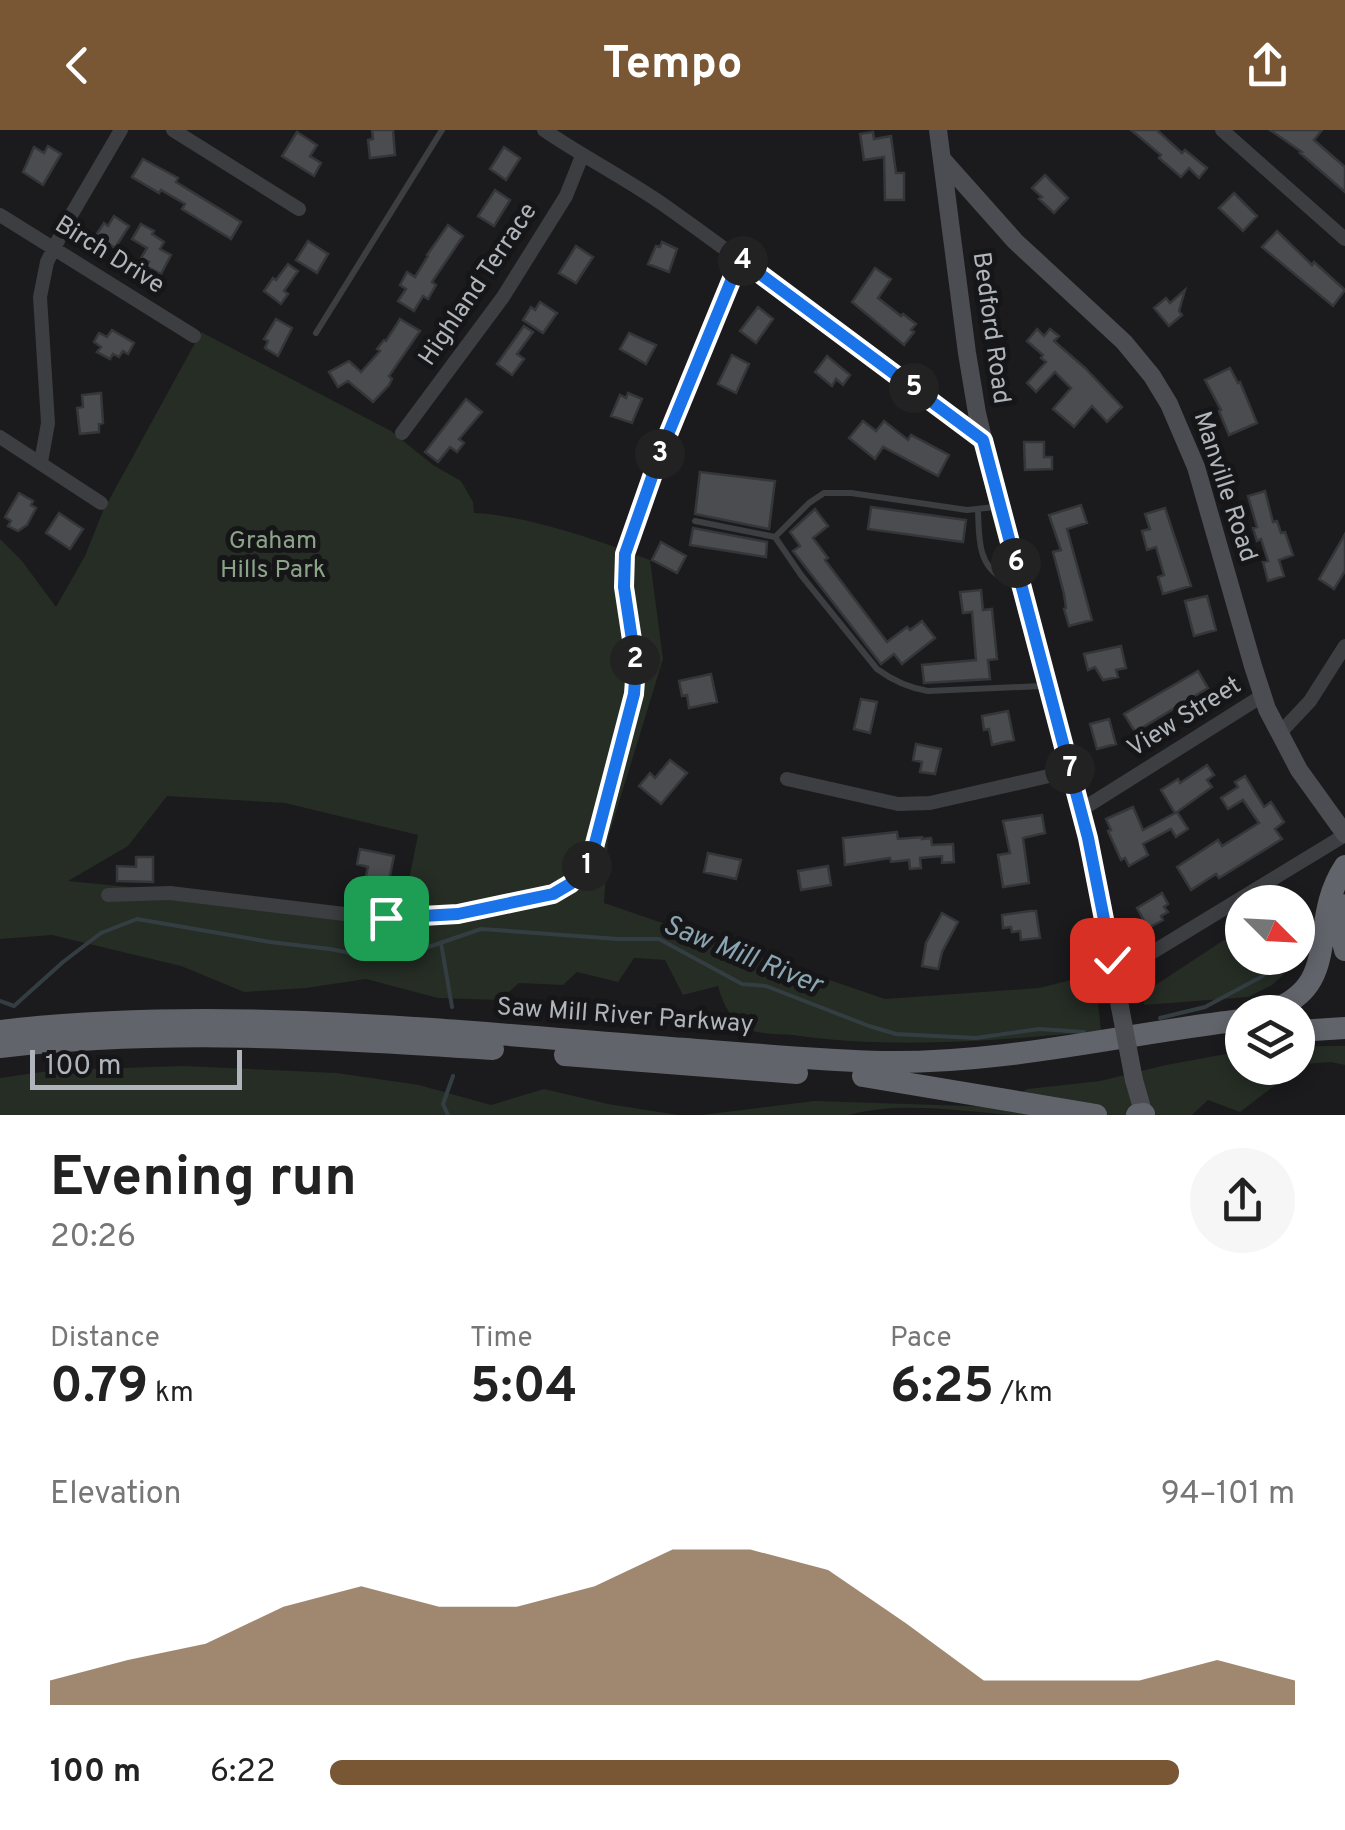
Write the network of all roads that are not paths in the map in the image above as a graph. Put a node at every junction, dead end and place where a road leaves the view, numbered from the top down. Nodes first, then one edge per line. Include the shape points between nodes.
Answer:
1 (121, 130) edge
2 (172, 130) edge
3 (442, 130) edge
4 (544, 130) edge
5 (938, 130) edge
6 (1222, 130) edge
7 (582, 156) junction
8 (942, 158) junction
9 (299, 209) dead end
10 (0, 215) edge
11 (1345, 239) edge
12 (54, 248) junction
13 (740, 259) junction
14 (316, 333) dead end
15 (194, 336) dead end
16 (402, 433) dead end
17 (0, 437) edge
18 (983, 440) junction
19 (40, 462) junction
20 (101, 503) dead end
21 (999, 506) junction
22 (978, 509) junction
23 (695, 521) dead end
24 (775, 537) junction
25 (1020, 577) junction
26 (1345, 646) edge
27 (1048, 686) junction
28 (1262, 696) junction
29 (1278, 734) junction
30 (1070, 770) junction
31 (787, 779) dead end
32 (1081, 810) junction
33 (1345, 835) edge
34 (1345, 866) edge
35 (108, 895) dead end
36 (1345, 896) edge
37 (1345, 950) edge
38 (1114, 975) junction
39 (1304, 995) edge
40 (1345, 1013) edge
41 (1315, 1014) edge
42 (1225, 1023) edge
43 (1345, 1028) edge
44 (1315, 1029) edge
45 (0, 1031) edge
46 (1225, 1039) edge
47 (0, 1047) edge
48 (863, 1076) junction
49 (1096, 1115) edge
50 (1142, 1115) edge

1 - 12 street
2 - 9 street
3 - 14 lane
4 - 7 street
5 - 8 main road, Bedford Road
6 - 11 street
7 - 13 street
7 - 16 street, Highland Terrace via 566,196 502,298
8 - 18 main road, Bedford Road
8 - 28 main road, Manville Road via 1015,241 1124,342 1169,404 1196,468
10 - 12 street, Birch Drive
12 - 15 street, Birch Drive
12 - 19 street via 40,297 48,423
13 - 18 street
13 - 35 street via 625,554 634,694 585,870 553,894 458,914 386,918 170,893
17 - 19 street
18 - 21 main road, Bedford Road
19 - 20 street
21 - 22 lane
21 - 25 main road, Bedford Road
22 - 24 lane via 824,493
22 - 25 lane via 989,569 1004,579
23 - 24 lane
24 - 27 lane via 887,676 928,691
25 - 27 main road, Bedford Road
26 - 29 street via 1310,701
27 - 30 main road, Bedford Road
28 - 29 main road, Manville Road
28 - 32 street, View Street
29 - 33 main road, Manville Road
30 - 31 street via 930,803 898,804
30 - 32 main road, Bedford Road
32 - 38 main road, Bedford Road
33 - 38 street
34 - 39 highway via 1332,892 1317,979
36 - 37 highway
38 - 50 main road, Bedford Road, bridge
40 - 41 highway
42 - 45 highway, Saw Mill River Parkway via 1038,1052 910,1062 290,1022 118,1022
43 - 44 highway
46 - 48 highway, Saw Mill River Parkway via 1007,1071
47 - 48 highway, Saw Mill River Parkway via 122,1038 294,1038
48 - 49 highway

